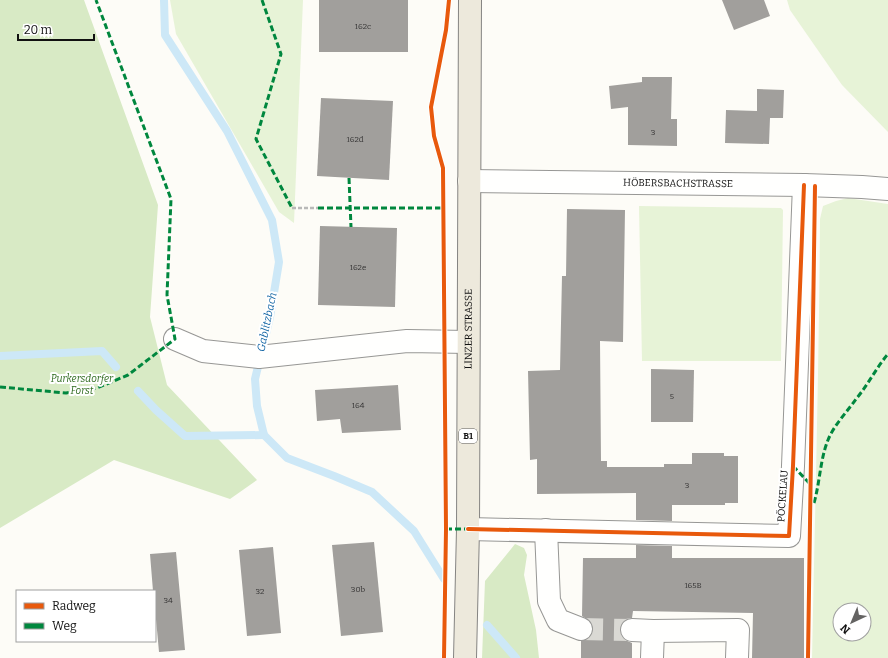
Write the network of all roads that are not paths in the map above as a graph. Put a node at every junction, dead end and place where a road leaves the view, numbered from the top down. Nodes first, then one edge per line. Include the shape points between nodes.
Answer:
1 (470, 0) edge
2 (469, 181) junction
3 (804, 185) junction
4 (888, 189) edge
5 (175, 339) dead end
6 (468, 342) junction
7 (468, 529) junction
8 (546, 530) junction
9 (581, 629) tunnel mouth
10 (465, 658) edge
11 (652, 658) edge
12 (737, 658) edge

1 - 2 main road, LINZER STRASSE / B1
2 - 3 street, HÖBERSBACHSTRASSE
2 - 6 main road, LINZER STRASSE / B1
3 - 4 street, HÖBERSBACHSTRASSE
3 - 8 street, PÖCKELAU via 789,536
5 - 6 street via 203,351 252,356 407,341
6 - 7 main road, LINZER STRASSE / B1
7 - 8 street, PÖCKELAU
7 - 10 main road, LINZER STRASSE / B1
8 - 9 street via 549,601 558,620
11 - 12 street via 642,631 738,630

